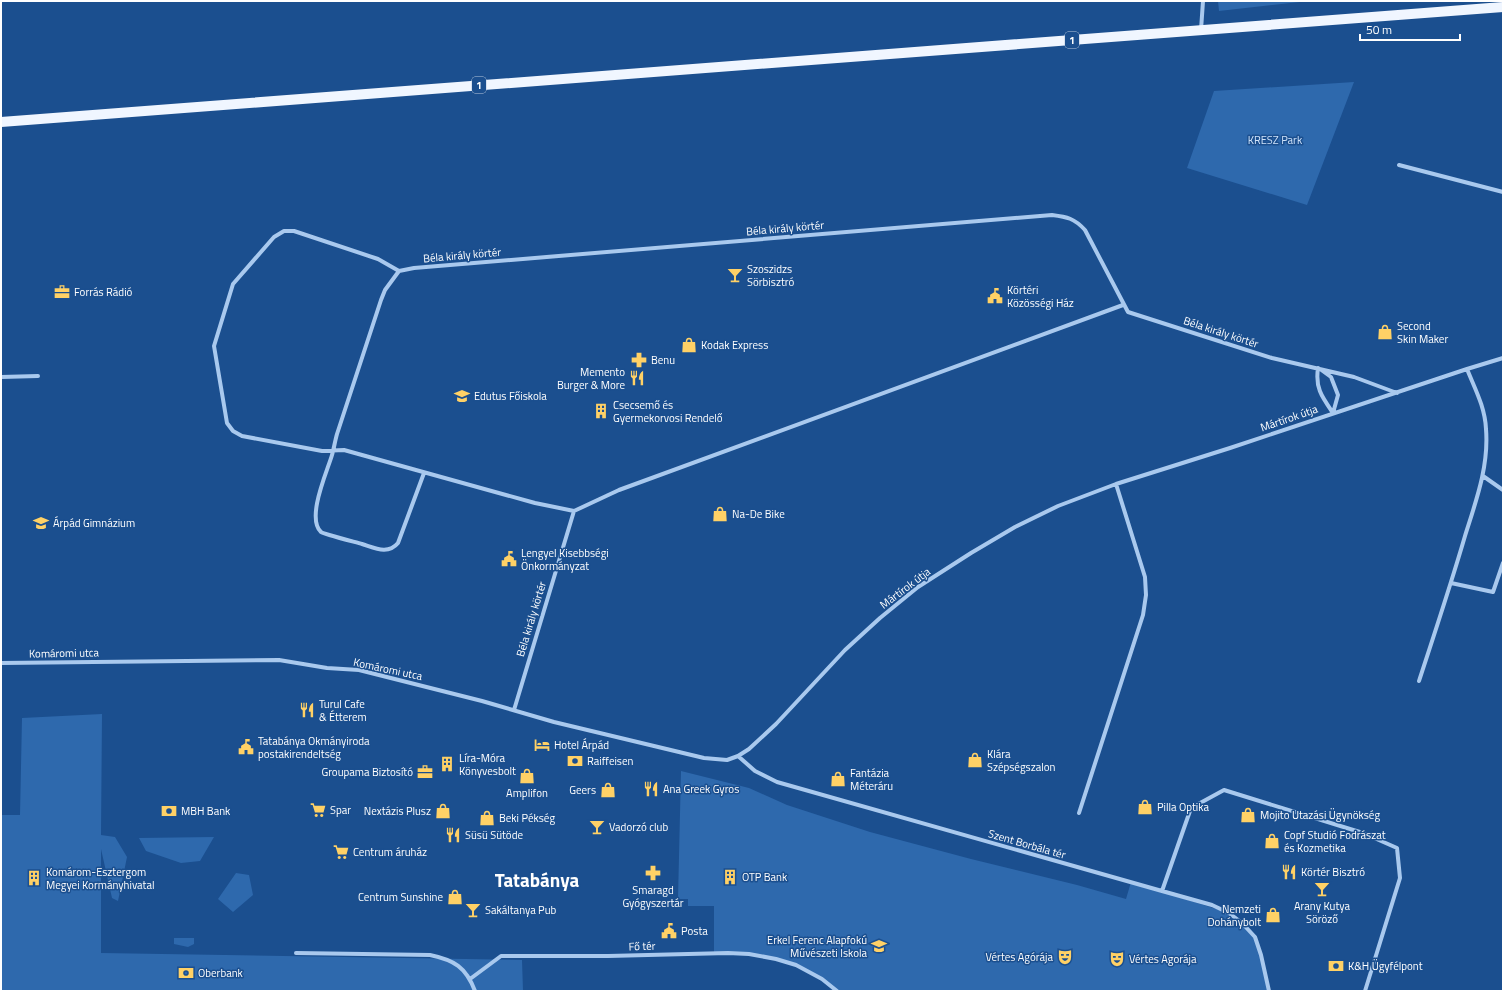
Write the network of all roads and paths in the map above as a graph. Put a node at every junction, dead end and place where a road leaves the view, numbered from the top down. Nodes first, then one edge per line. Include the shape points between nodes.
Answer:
1 (1203, 1) edge
2 (1503, 7) edge
3 (1201, 30) junction
4 (1, 122) edge
5 (1399, 165) dead end
6 (1503, 192) edge
7 (398, 271) junction
8 (1124, 305) junction
9 (1503, 358) edge
10 (1318, 368) junction
11 (1467, 369) junction
12 (38, 376) dead end
13 (1, 377) edge
14 (1397, 393) junction
15 (1333, 413) junction
16 (333, 451) junction
17 (424, 473) junction
18 (1483, 476) junction
19 (1116, 484) junction
20 (1503, 490) edge
21 (574, 511) junction
22 (1503, 563) edge
23 (1451, 583) junction
24 (1, 663) edge
25 (1419, 680) dead end
26 (514, 710) junction
27 (738, 756) junction
28 (1079, 813) dead end
29 (1162, 891) junction
30 (296, 953) dead end
31 (470, 979) junction
32 (475, 991) edge
33 (837, 991) edge
34 (1269, 991) edge
35 (1365, 991) edge

1 - 3 street
2 - 3 main road, 1
3 - 4 main road, 1
5 - 6 street
7 - 8 street, Béla király körtér via 1052,216 1066,217 1077,222 1085,230
7 - 16 street via 381,300
7 - 16 street via 371,257 294,231 284,231 274,237 233,284 214,346 227,423 233,431 242,436
8 - 10 street, Béla király körtér via 1128,312 1272,358
8 - 21 street via 619,490
9 - 11 street, Mártírok útja
10 - 14 street, Béla király körtér via 1354,377
10 - 15 street via 1320,396
10 - 15 street, Béla király körtér via 1331,377 1338,395
11 - 14 street, Mártírok útja
11 - 18 street via 1483,406 1486,454
12 - 13 street
14 - 15 street, Mártírok útja
15 - 19 street, Mártírok útja
16 - 17 street via 344,450
16 - 17 street via 317,502 315,517 319,530 325,535 337,536 383,550 393,549 398,543
17 - 21 street
18 - 20 street
18 - 23 street
19 - 27 street, Mártírok útja via 1058,506 1015,527 918,588 880,618 776,724 753,746
19 - 28 street via 1145,577 1146,595 1143,614
21 - 26 street, Béla király körtér
22 - 23 street via 1493,592
23 - 25 street
24 - 26 street, Komáromi utca via 279,660 359,670
26 - 27 street, Komáromi utca via 704,758 727,760
27 - 29 street, Szent Borbála tér via 755,771 777,782
29 - 34 street, Szent Borbála tér via 1212,905 1229,912 1242,923 1255,937
29 - 35 street via 1191,808 1224,790 1363,833 1397,848 1400,878
30 - 31 street via 430,955 446,959 458,966
31 - 32 street
31 - 33 street, Fő tér via 501,956 728,953 749,954 796,965 822,979

